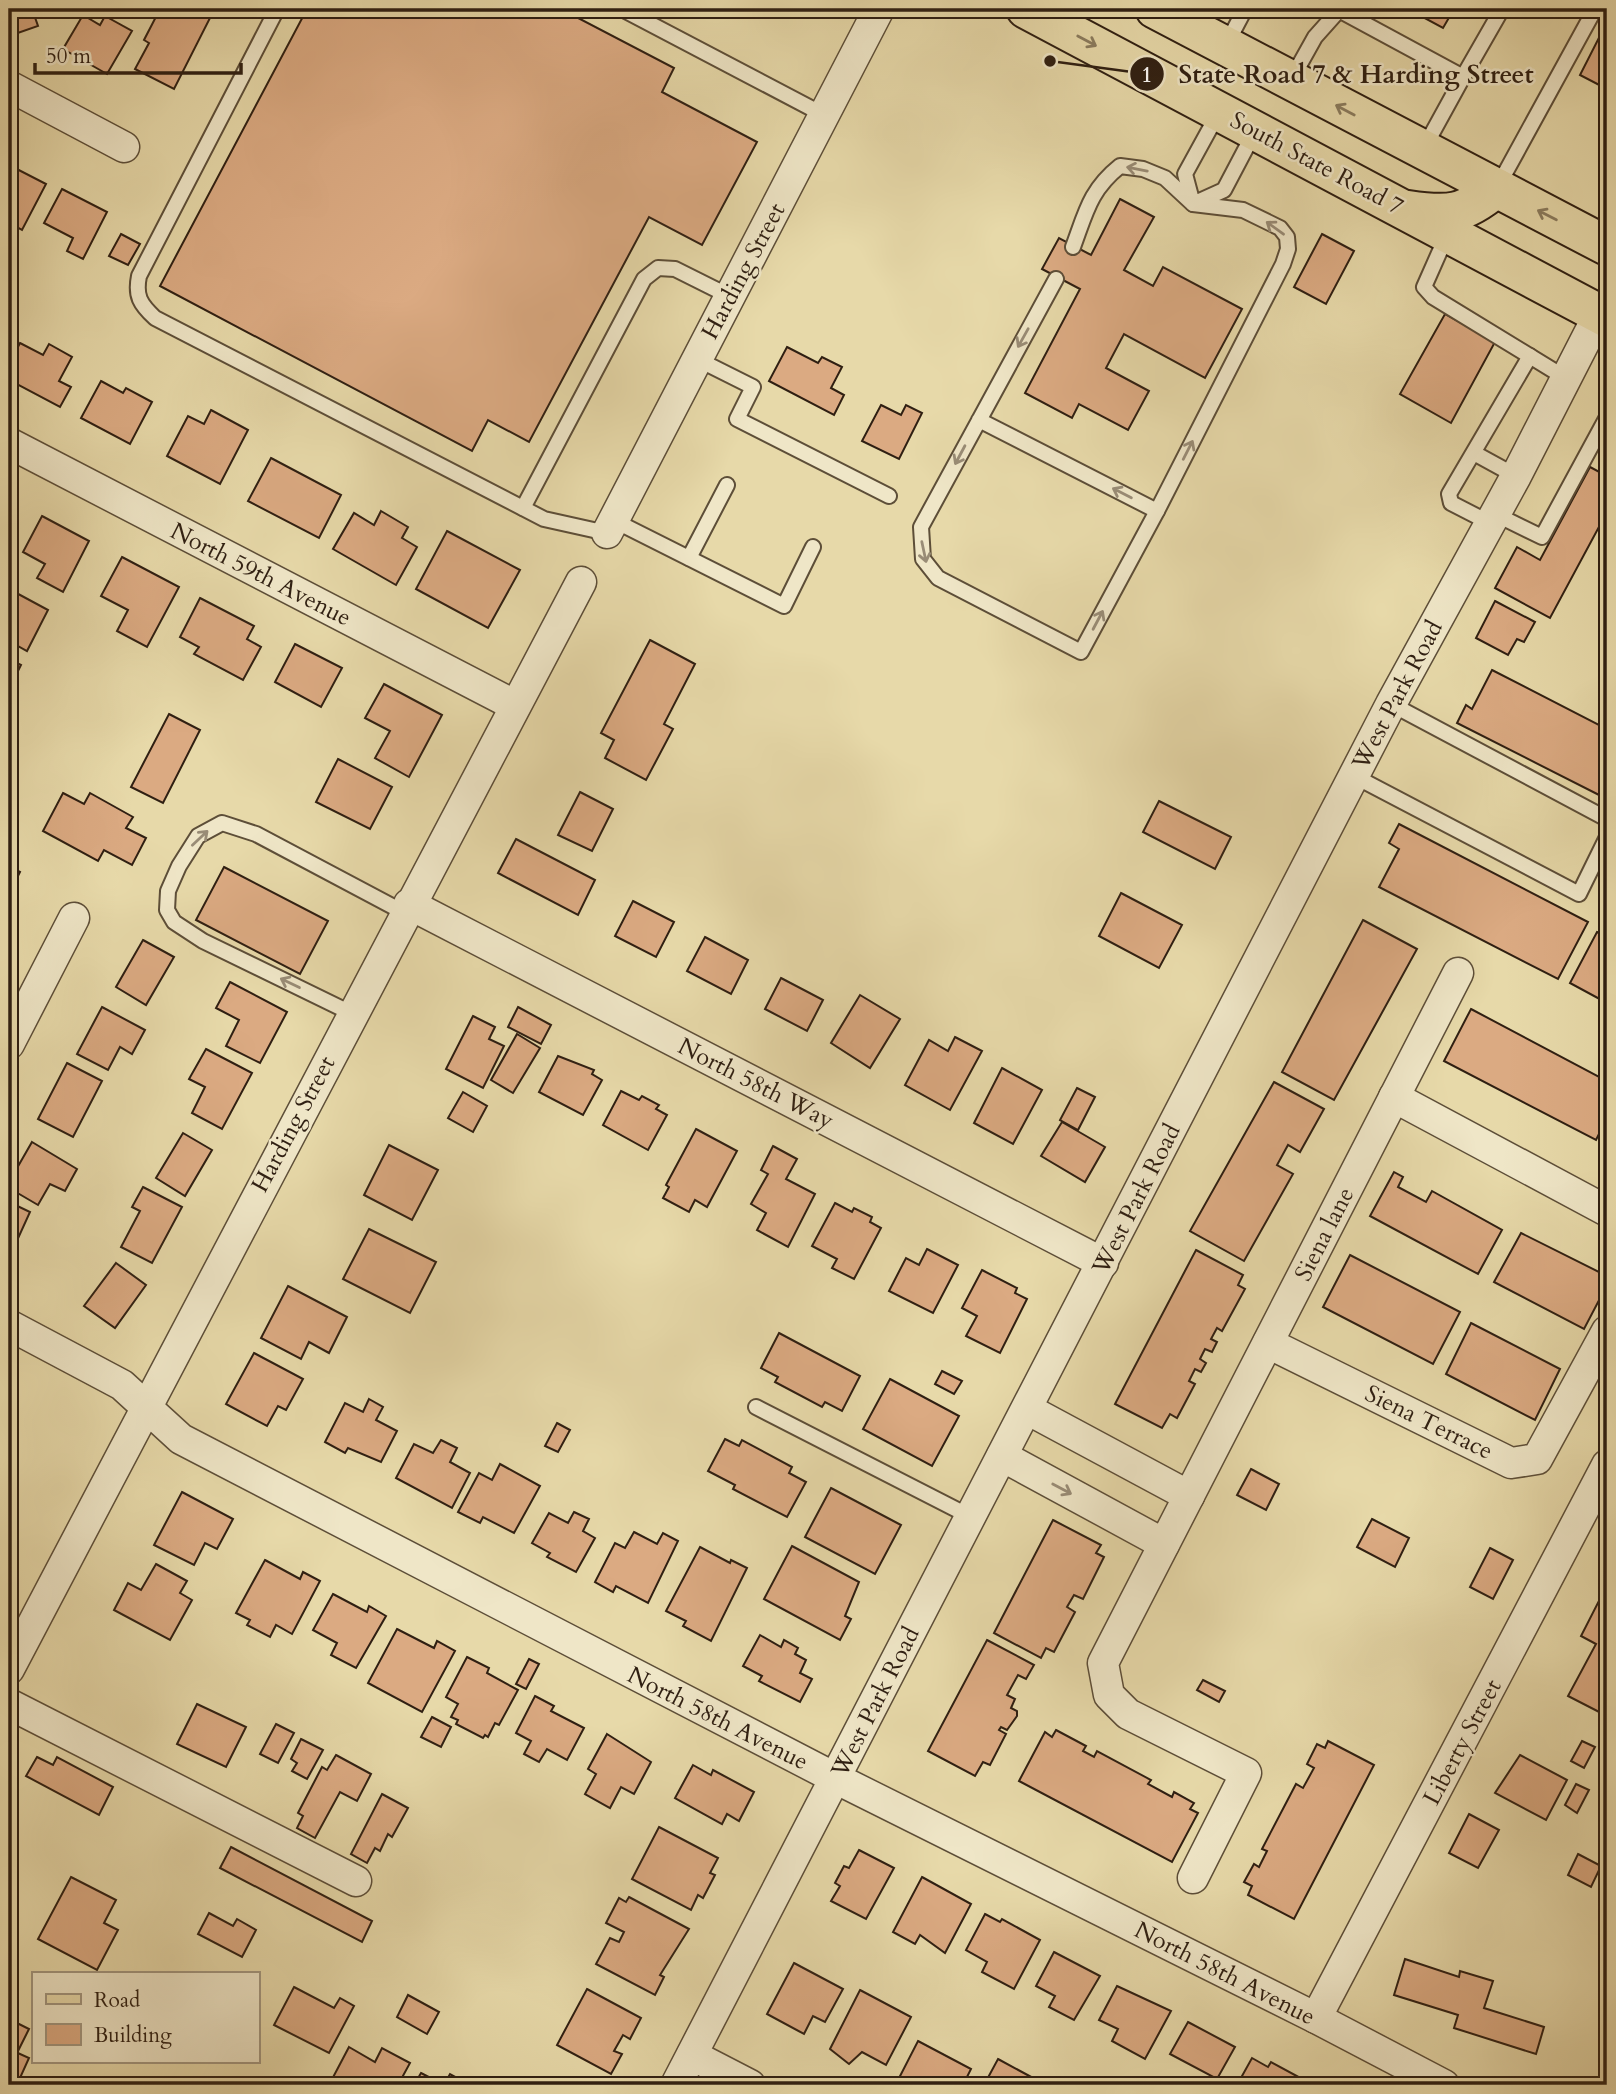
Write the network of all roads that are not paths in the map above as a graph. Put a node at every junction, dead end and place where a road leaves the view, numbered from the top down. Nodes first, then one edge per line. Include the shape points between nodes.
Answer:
1 (277, 9) edge
2 (622, 9) edge
3 (879, 9) edge
4 (1026, 9) edge
5 (1155, 9) edge
6 (1245, 9) edge
7 (1340, 9) edge
8 (1502, 9) edge
9 (1595, 9) edge
10 (1225, 46) junction
11 (1464, 77) junction
12 (1290, 81) junction
13 (9, 86) edge
14 (1220, 111) junction
15 (824, 115) junction
16 (1256, 130) junction
17 (124, 148) dead end
18 (1423, 150) junction
19 (1496, 188) junction
20 (1193, 204) junction
21 (1403, 209) junction
22 (1448, 234) junction
23 (1607, 246) edge
24 (1073, 247) dead end
25 (1056, 279) dead end
26 (729, 296) junction
27 (1604, 313) edge
28 (1530, 356) junction
29 (697, 359) junction
30 (1564, 377) junction
31 (1607, 417) edge
32 (979, 420) junction
33 (9, 443) edge
34 (1474, 453) junction
35 (1516, 476) junction
36 (727, 485) dead end
37 (889, 496) dead end
38 (523, 508) junction
39 (1157, 511) junction
40 (1493, 519) junction
41 (610, 527) junction
42 (813, 547) dead end
43 (689, 558) junction
44 (581, 582) dead end
45 (1391, 704) junction
46 (514, 705) junction
47 (1353, 776) junction
48 (1607, 819) edge
49 (1607, 837) edge
50 (407, 908) junction
51 (74, 918) dead end
52 (1458, 973) dead end
53 (351, 1013) junction
54 (9, 1044) edge
55 (1394, 1097) junction
56 (1607, 1211) edge
57 (1102, 1263) junction
58 (9, 1325) edge
59 (1607, 1331) edge
60 (1268, 1342) junction
61 (755, 1407) dead end
62 (145, 1408) junction
63 (1027, 1409) junction
64 (1002, 1456) junction
65 (1607, 1465) edge
66 (1189, 1496) junction
67 (971, 1517) junction
68 (1164, 1544) junction
69 (9, 1669) edge
70 (9, 1704) edge
71 (835, 1778) junction
72 (1193, 1878) dead end
73 (356, 1881) dead end
74 (1316, 2018) junction
75 (692, 2055) junction
76 (676, 2085) edge
77 (750, 2085) edge
78 (1444, 2085) edge

1 - 38 lane via 139,276 136,291 141,305 155,318
2 - 15 lane
3 - 15 street, Harding Street
4 -> 14 main road, South State Road 7
5 - 10 main road
6 - 10 lane
7 - 11 lane
7 - 12 lane via 1315,37
8 - 11 lane
9 - 19 lane
10 - 12 main road
11 - 18 lane
18 -> 12 main road
13 - 17 street
14 - 16 main road, South State Road 7
14 - 20 lane via 1185,174
15 - 26 street, Harding Street
16 - 20 lane via 1224,190
16 - 21 main road, South State Road 7
18 - 19 main road
19 - 21 main road via 1474,206 1457,212 1440,215
23 -> 19 main road
20 -> 24 lane via 1165,178 1119,166 1100,182 1088,202
39 -> 20 lane via 1288,249 1280,228 1243,210
21 - 22 main road, South State Road 7
22 - 27 main road, South State Road 7
22 - 28 lane via 1423,287
25 -> 32 lane
26 - 29 street, Harding Street
26 - 38 lane via 675,269 658,268 644,279
27 - 30 street, West Park Road
28 - 30 lane
28 - 34 lane
29 - 37 lane via 753,387 737,419
29 - 41 street, Harding Street
30 - 35 street, West Park Road
31 - 40 lane via 1542,537
39 -> 32 lane
32 -> 39 lane via 921,527 923,559 938,578 1081,652
33 - 46 street, North 59th Avenue
34 - 35 lane
34 - 40 lane via 1449,494 1451,503
35 - 40 street, West Park Road
36 - 43 lane
38 - 41 lane via 563,526
40 - 45 street, West Park Road
41 - 43 lane
42 - 43 lane via 784,606
44 - 46 street, Harding Street
45 - 47 street, West Park Road
45 - 48 lane
46 - 50 street, Harding Street
47 - 49 lane via 1579,894
47 - 57 street, West Park Road
50 - 53 street, Harding Street
53 -> 50 lane via 203,941 174,922 167,909 168,891 179,866 198,836 222,822
50 - 57 street, North 58th Way
51 - 54 street
52 - 55 street, Siena lane
53 - 62 street, Harding Street
55 - 56 street
55 - 60 street, Siena lane
57 - 63 street, West Park Road
58 - 62 street, North 58th Avenue via 122,1385
59 - 60 street, Siena Terrace via 1537,1459 1511,1463
60 - 66 street, Siena lane
61 - 67 lane
62 - 69 street, Harding Street
62 - 71 street, North 58th Avenue via 181,1439
63 - 64 street, West Park Road
63 - 66 street
64 - 67 street, West Park Road
64 -> 68 street
65 - 74 street, Liberty Street
66 - 68 street, Siena lane
67 - 71 street, West Park Road
68 - 72 street, Siena lane via 1103,1664 1110,1695 1128,1714 1246,1773
70 - 73 street
71 - 74 street, North 58th Avenue
71 - 75 street, West Park Road
74 - 78 street, North 58th Avenue
75 - 76 street, West Park Road
75 - 77 street

